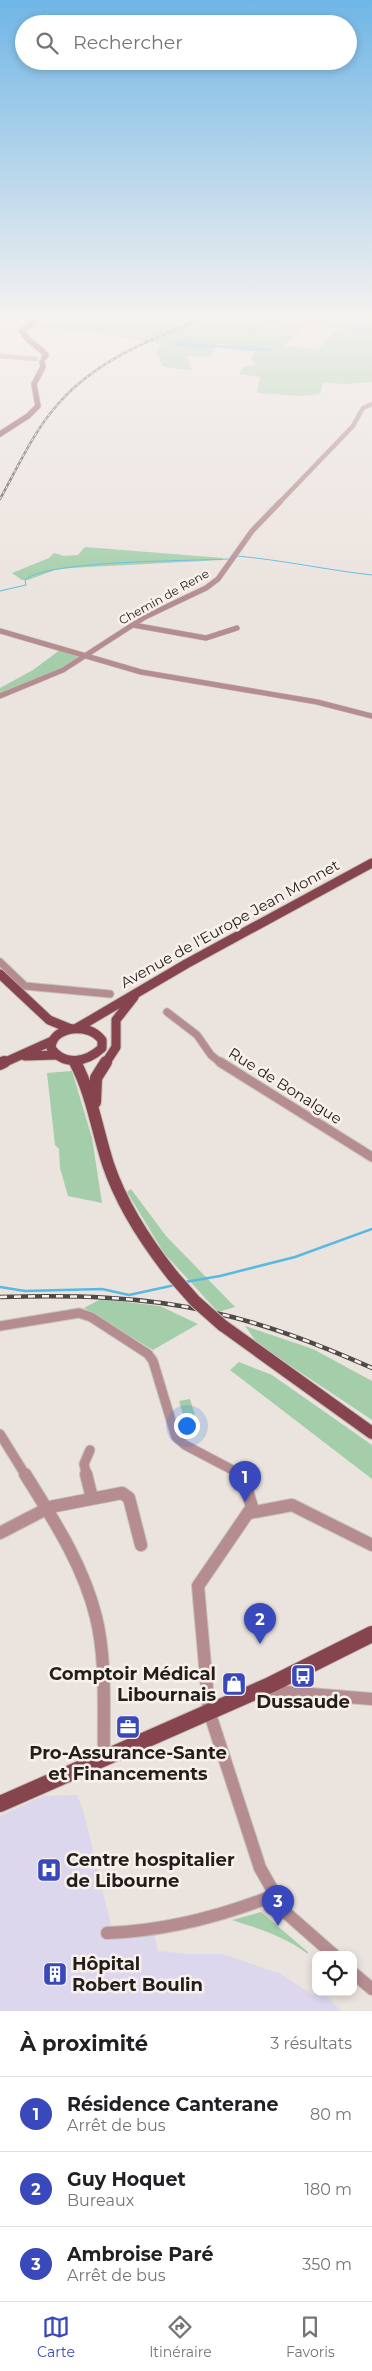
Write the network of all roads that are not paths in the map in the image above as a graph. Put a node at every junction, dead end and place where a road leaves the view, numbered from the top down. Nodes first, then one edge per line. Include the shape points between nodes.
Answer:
1 (34, 410) edge
2 (363, 410) edge
3 (0, 434) edge
4 (133, 625) junction
5 (237, 628) dead end
6 (0, 631) edge
7 (84, 655) junction
8 (0, 696) edge
9 (372, 716) edge
10 (372, 863) edge
11 (0, 962) edge
12 (0, 974) edge
13 (143, 988) junction
14 (110, 994) dead end
15 (167, 1012) dead end
16 (104, 1014) junction
17 (49, 1020) junction
18 (74, 1029) junction
19 (98, 1035) junction
20 (53, 1039) junction
21 (57, 1055) junction
22 (92, 1057) junction
23 (12, 1058) junction
24 (74, 1060) junction
25 (0, 1064) edge
26 (89, 1092) junction
27 (95, 1115) junction
28 (372, 1157) edge
29 (0, 1326) edge
30 (334, 1406) junction
31 (372, 1426) edge
32 (372, 1433) edge
33 (0, 1434) edge
34 (90, 1450) dead end
35 (92, 1498) junction
36 (46, 1509) junction
37 (248, 1513) junction
38 (0, 1533) edge
39 (141, 1545) dead end
40 (372, 1545) edge
41 (372, 1634) edge
42 (270, 1685) junction
43 (372, 1698) edge
44 (208, 1711) junction
45 (104, 1757) junction
46 (0, 1804) edge
47 (275, 1895) junction
48 (107, 1933) dead end
49 (329, 1951) edge
50 (357, 1976) edge
51 (372, 1989) edge

1 - 3 main road
2 - 4 street, Chemin de Rene via 353,426 252,531 218,579
4 - 5 street via 206,638
4 - 7 street, Chemin de Rene
6 - 7 street
7 - 8 street, Chemin de Rene via 63,670
7 - 9 street via 141,672 317,702
10 - 13 main road, Avenue de l'Europe Jean Monnet
11 - 14 street via 25,986
12 - 17 main road
13 - 16 main road, Avenue de l'Europe Jean Monnet
13 - 27 main road via 116,1020 115,1051 96,1078
15 - 28 street, Rue de Bonalgue via 197,1035 211,1055 224,1065
16 - 18 main road, Avenue de l'Europe Jean Monnet
16 - 19 main road
17 - 18 main road
17 - 20 main road
18 - 19 main road via 87,1029
18 - 20 main road
19 - 22 main road via 102,1048
20 - 21 main road via 51,1048
20 - 23 main road
21 - 23 main road via 31,1054
21 - 24 main road
22 - 24 main road
22 - 26 main road via 88,1069
23 - 25 main road
24 - 26 main road
26 - 27 main road
27 - 30 main road, bridge via 108,1163 126,1209 155,1255 196,1301 222,1324 271,1363
29 - 37 street via 80,1314 91,1317 148,1354 153,1361 176,1437 185,1445 241,1473 252,1504
30 - 31 main road
30 - 32 main road
33 - 36 street
34 - 35 street via 84,1464
35 - 36 street
35 - 39 street via 122,1493 129,1498
36 - 38 street
36 - 45 street via 72,1552 96,1617 102,1661
37 - 40 street via 292,1505
37 - 44 street via 198,1586
41 - 42 main road
42 - 43 street via 274,1691
42 - 44 main road
44 - 45 main road
44 - 47 street via 255,1855
45 - 46 main road
47 - 48 street via 186,1924 142,1932
47 - 49 street via 285,1912
50 - 51 street

